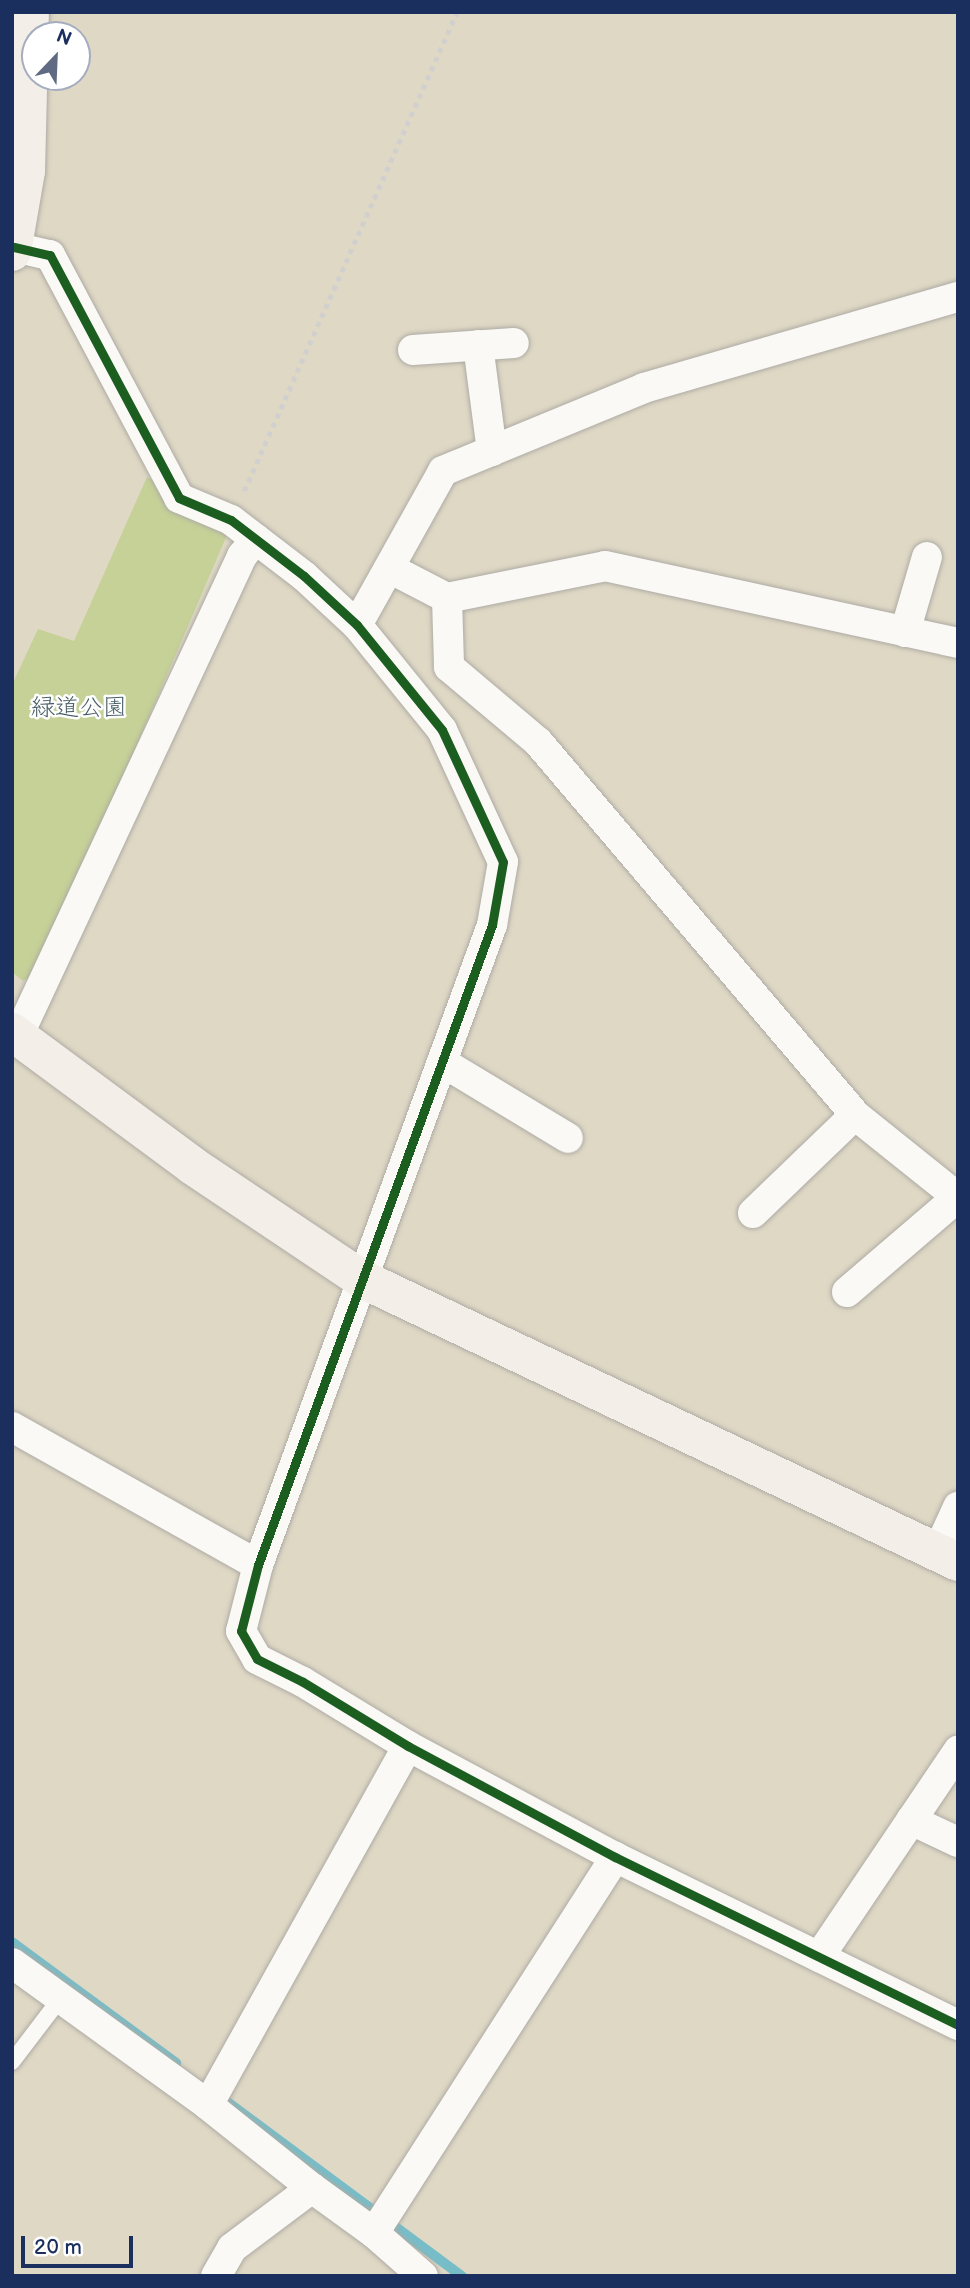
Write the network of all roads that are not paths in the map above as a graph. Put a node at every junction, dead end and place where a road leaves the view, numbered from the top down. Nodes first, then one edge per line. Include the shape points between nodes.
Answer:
1 (30, 12) edge
2 (13, 249) edge
3 (958, 297) edge
4 (514, 343) dead end
5 (478, 345) junction
6 (413, 350) dead end
7 (492, 451) junction
8 (256, 539) junction
9 (927, 557) dead end
10 (391, 569) junction
11 (447, 598) junction
12 (357, 625) junction
13 (905, 632) junction
14 (958, 643) edge
15 (15, 1034) edge
16 (442, 1062) junction
17 (855, 1115) junction
18 (568, 1138) dead end
19 (957, 1197) edge
20 (753, 1213) dead end
21 (362, 1279) junction
22 (847, 1292) dead end
23 (12, 1427) edge
24 (958, 1507) edge
25 (947, 1558) edge
26 (258, 1565) junction
27 (408, 1746) junction
28 (958, 1751) edge
29 (911, 1820) junction
30 (958, 1842) edge
31 (615, 1857) junction
32 (819, 1957) junction
33 (12, 1964) edge
34 (60, 1999) junction
35 (958, 2025) edge
36 (12, 2062) edge
37 (208, 2105) junction
38 (312, 2188) junction
39 (374, 2233) junction
40 (215, 2276) edge
41 (423, 2276) edge

1 - 2 street via 26,171
2 - 8 street via 50,255 179,498 231,520
3 - 7 street via 644,388
4 - 5 street
5 - 6 street
5 - 7 street
7 - 10 street via 443,471
8 - 12 street
8 - 15 street via 242,556
9 - 13 street
10 - 11 street
10 - 12 street
11 - 13 street via 605,566
11 - 17 street via 449,667 538,742
12 - 16 street via 442,730 503,862 492,925
13 - 14 street
15 - 21 street via 193,1166
16 - 18 street
16 - 21 street
17 - 19 street
17 - 20 street
19 - 22 street
21 - 25 street
21 - 26 street
23 - 26 street
24 - 25 street
26 - 27 street via 241,1631 257,1659
27 - 31 street
27 - 37 street
28 - 29 street
29 - 30 street
29 - 32 street
31 - 32 street
31 - 39 street
32 - 35 street
33 - 34 street
34 - 36 lane
34 - 37 street
37 - 38 street
38 - 39 street
38 - 40 street via 232,2248
39 - 41 street

